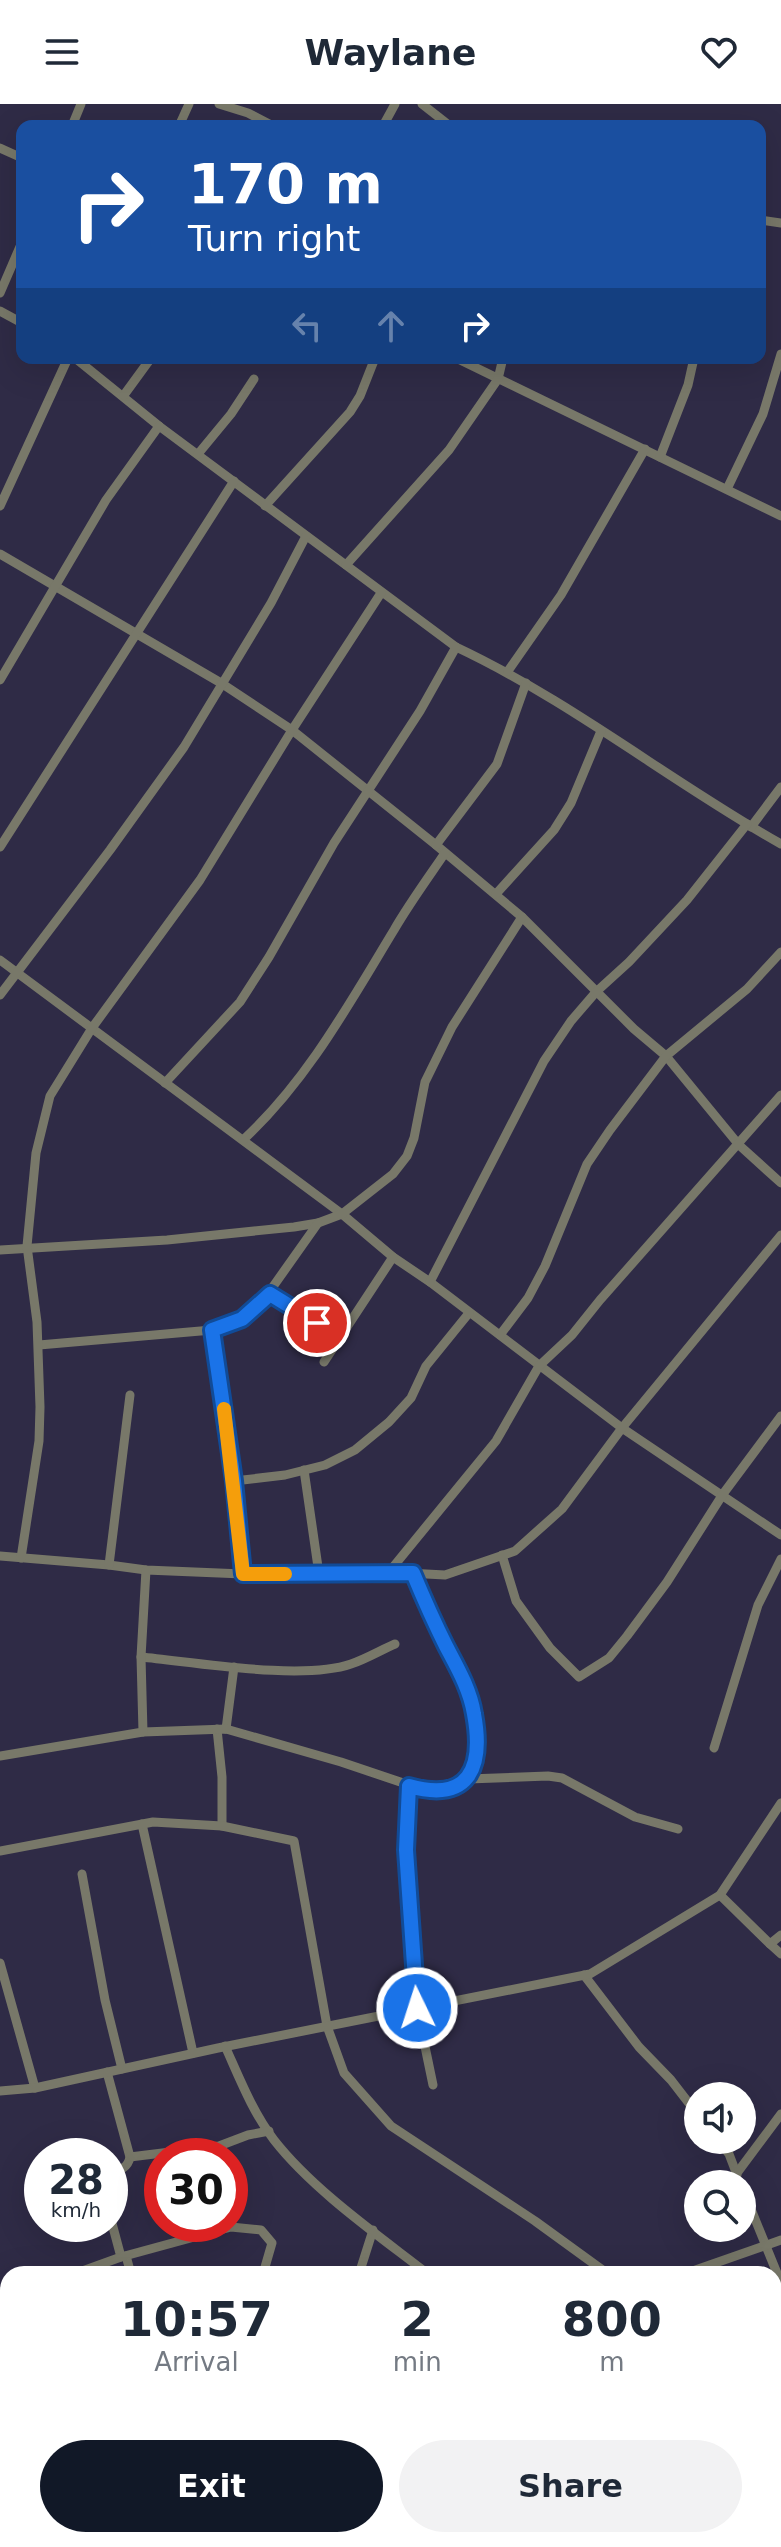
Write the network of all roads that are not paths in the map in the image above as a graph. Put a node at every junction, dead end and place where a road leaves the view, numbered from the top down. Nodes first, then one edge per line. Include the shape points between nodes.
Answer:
1 (219, 104) edge
2 (422, 104) edge
3 (261, 120) edge
4 (442, 120) edge
5 (16, 256) edge
6 (0, 293) edge
7 (781, 354) edge
8 (65, 364) edge
9 (83, 364) edge
10 (147, 364) edge
11 (373, 364) edge
12 (468, 364) edge
13 (502, 364) edge
14 (693, 364) edge
15 (254, 379) dead end
16 (498, 379) junction
17 (124, 395) junction
18 (159, 426) junction
19 (645, 449) junction
20 (198, 454) junction
21 (660, 457) junction
22 (234, 481) junction
23 (727, 489) junction
24 (0, 506) edge
25 (265, 506) junction
26 (781, 516) edge
27 (306, 536) junction
28 (0, 554) edge
29 (346, 565) junction
30 (56, 586) junction
31 (381, 593) junction
32 (137, 635) junction
33 (456, 647) junction
34 (508, 671) junction
35 (0, 680) edge
36 (221, 683) junction
37 (526, 683) junction
38 (292, 730) junction
39 (601, 731) junction
40 (781, 787) edge
41 (367, 790) junction
42 (749, 826) junction
43 (781, 844) edge
44 (436, 845) junction
45 (0, 847) edge
46 (445, 853) junction
47 (496, 894) junction
48 (522, 917) junction
49 (781, 952) edge
50 (0, 960) edge
51 (16, 971) junction
52 (596, 992) junction
53 (0, 995) edge
54 (92, 1028) junction
55 (666, 1056) junction
56 (165, 1083) junction
57 (781, 1095) edge
58 (243, 1140) junction
59 (739, 1145) junction
60 (781, 1183) edge
61 (342, 1214) junction
62 (318, 1223) junction
63 (781, 1235) edge
64 (27, 1246) junction
65 (0, 1250) edge
66 (393, 1257) junction
67 (430, 1282) junction
68 (270, 1294) junction
69 (469, 1313) junction
70 (212, 1330) junction
71 (500, 1335) junction
72 (340, 1337) junction
73 (39, 1345) junction
74 (324, 1362) dead end
75 (539, 1366) junction
76 (130, 1395) dead end
77 (781, 1416) edge
78 (622, 1428) junction
79 (304, 1470) junction
80 (234, 1481) junction
81 (723, 1494) junction
82 (781, 1535) edge
83 (502, 1555) junction
84 (0, 1556) edge
85 (21, 1558) junction
86 (781, 1559) edge
87 (109, 1565) junction
88 (146, 1570) junction
89 (389, 1572) junction
90 (413, 1573) junction
91 (243, 1574) junction
92 (319, 1574) junction
93 (395, 1644) dead end
94 (141, 1657) junction
95 (234, 1667) junction
96 (222, 1729) junction
97 (143, 1732) junction
98 (714, 1748) dead end
99 (0, 1756) edge
100 (468, 1779) junction
101 (409, 1786) junction
102 (781, 1803) edge
103 (142, 1824) junction
104 (222, 1826) junction
105 (678, 1829) dead end
106 (0, 1851) edge
107 (82, 1874) dead end
108 (720, 1895) junction
109 (781, 1935) edge
110 (770, 1944) junction
111 (781, 1954) edge
112 (0, 1963) edge
113 (584, 1975) junction
114 (417, 2008) junction
115 (327, 2026) junction
116 (225, 2046) junction
117 (193, 2053) junction
118 (122, 2069) junction
119 (107, 2072) junction
120 (433, 2085) dead end
121 (35, 2088) junction
122 (0, 2091) edge
123 (684, 2097) edge
124 (781, 2114) edge
125 (269, 2131) junction
126 (776, 2132) edge
127 (130, 2157) junction
128 (128, 2165) edge
129 (740, 2170) edge
130 (756, 2223) edge
131 (373, 2230) junction
132 (781, 2240) edge
133 (118, 2242) edge
134 (765, 2245) junction
135 (123, 2256) junction
136 (96, 2266) edge
137 (127, 2266) edge
138 (265, 2266) edge
139 (362, 2266) edge
140 (418, 2266) edge
141 (597, 2266) edge
142 (706, 2266) edge
143 (774, 2266) edge

1 - 3 street
2 - 4 street
5 - 6 street
7 - 23 street via 763,414
8 - 24 street
9 - 17 street
10 - 17 street
11 - 25 street via 350,412
12 - 16 street
13 - 16 street
14 - 21 street
15 - 20 street
16 - 19 street
16 - 29 street via 449,450
17 - 18 street
18 - 20 street
18 - 30 street via 106,500
19 - 21 street
19 - 34 street via 561,595
20 - 22 street
21 - 23 street
22 - 25 street
22 - 32 street
23 - 26 street
25 - 27 street
27 - 29 street
27 - 36 street
28 - 30 street
29 - 31 street
30 - 32 street
30 - 35 street
31 - 33 street
31 - 38 street
32 - 36 street
32 - 45 street
33 - 34 street
33 - 41 street
34 - 37 street
36 - 38 street
36 - 51 street via 184,747
37 - 39 street
37 - 44 street via 497,764
38 - 41 street
38 - 54 street via 200,880
39 - 42 street
39 - 47 street via 554,830
40 - 42 street
41 - 44 street
41 - 56 street via 240,1002
42 - 43 street
42 - 52 street via 687,900
44 - 46 street
46 - 47 street
46 - 58 street via 331,1035
47 - 48 street
48 - 52 street
48 - 61 street via 452,1027 425,1082 407,1156 393,1174
49 - 55 street via 747,989
50 - 51 street
51 - 53 street
51 - 54 street
52 - 55 street
52 - 67 street via 544,1061
54 - 56 street
54 - 64 street via 50,1096 36,1153
55 - 59 street
55 - 71 street via 587,1164 545,1266
56 - 58 street
57 - 59 street
58 - 61 street
59 - 60 street
59 - 75 street
61 - 62 street
61 - 66 street
62 - 64 street via 167,1240
62 - 68 street
63 - 78 street
64 - 65 street
64 - 73 street
66 - 67 street
66 - 72 street
67 - 69 street
68 - 70 street via 242,1319
68 - 72 street
69 - 71 street
69 - 79 street via 389,1422 355,1450
70 - 73 street
70 - 80 street
71 - 75 street
72 - 74 street
73 - 85 street via 39,1441
75 - 78 street
75 - 89 street via 496,1441
76 - 87 street
77 - 81 street
78 - 81 street
78 - 83 street via 562,1509 515,1551
79 - 80 street
79 - 92 street
80 - 91 street
81 - 82 street
81 - 83 street via 627,1636 609,1658 579,1677 516,1601
83 - 90 street via 445,1575
84 - 85 street
85 - 87 street
86 - 98 street via 758,1605
87 - 88 street
88 - 91 street
88 - 94 street
89 - 90 street
89 - 92 street
90 - 100 street via 474,1712 477,1740
91 - 92 street
93 - 95 street via 350,1665 327,1669
94 - 95 street
94 - 97 street
95 - 96 street
96 - 97 street
96 - 101 street
96 - 104 street
97 - 99 street
100 - 101 street via 443,1791
100 - 105 street via 562,1778 635,1817
101 - 114 street via 406,1850
102 - 108 street
103 - 104 street
103 - 106 street
103 - 117 street
104 - 115 street via 294,1841
107 - 118 street
108 - 110 street
108 - 113 street
109 - 110 street
110 - 111 street
112 - 121 street
113 - 114 street
113 - 123 street
114 - 115 street
114 - 120 street
115 - 116 street
115 - 141 street via 344,2073 391,2126
116 - 117 street
116 - 125 street
117 - 118 street
118 - 119 street
119 - 121 street
119 - 127 street
121 - 122 street
124 - 126 street
125 - 127 street via 219,2146
125 - 131 street via 301,2170
126 - 129 street
127 - 128 street
130 - 134 street
131 - 139 street
131 - 140 street
132 - 134 street
133 - 135 street
134 - 142 street
134 - 143 street
135 - 136 street
135 - 137 street
135 - 138 street via 231,2227 261,2230 272,2243

